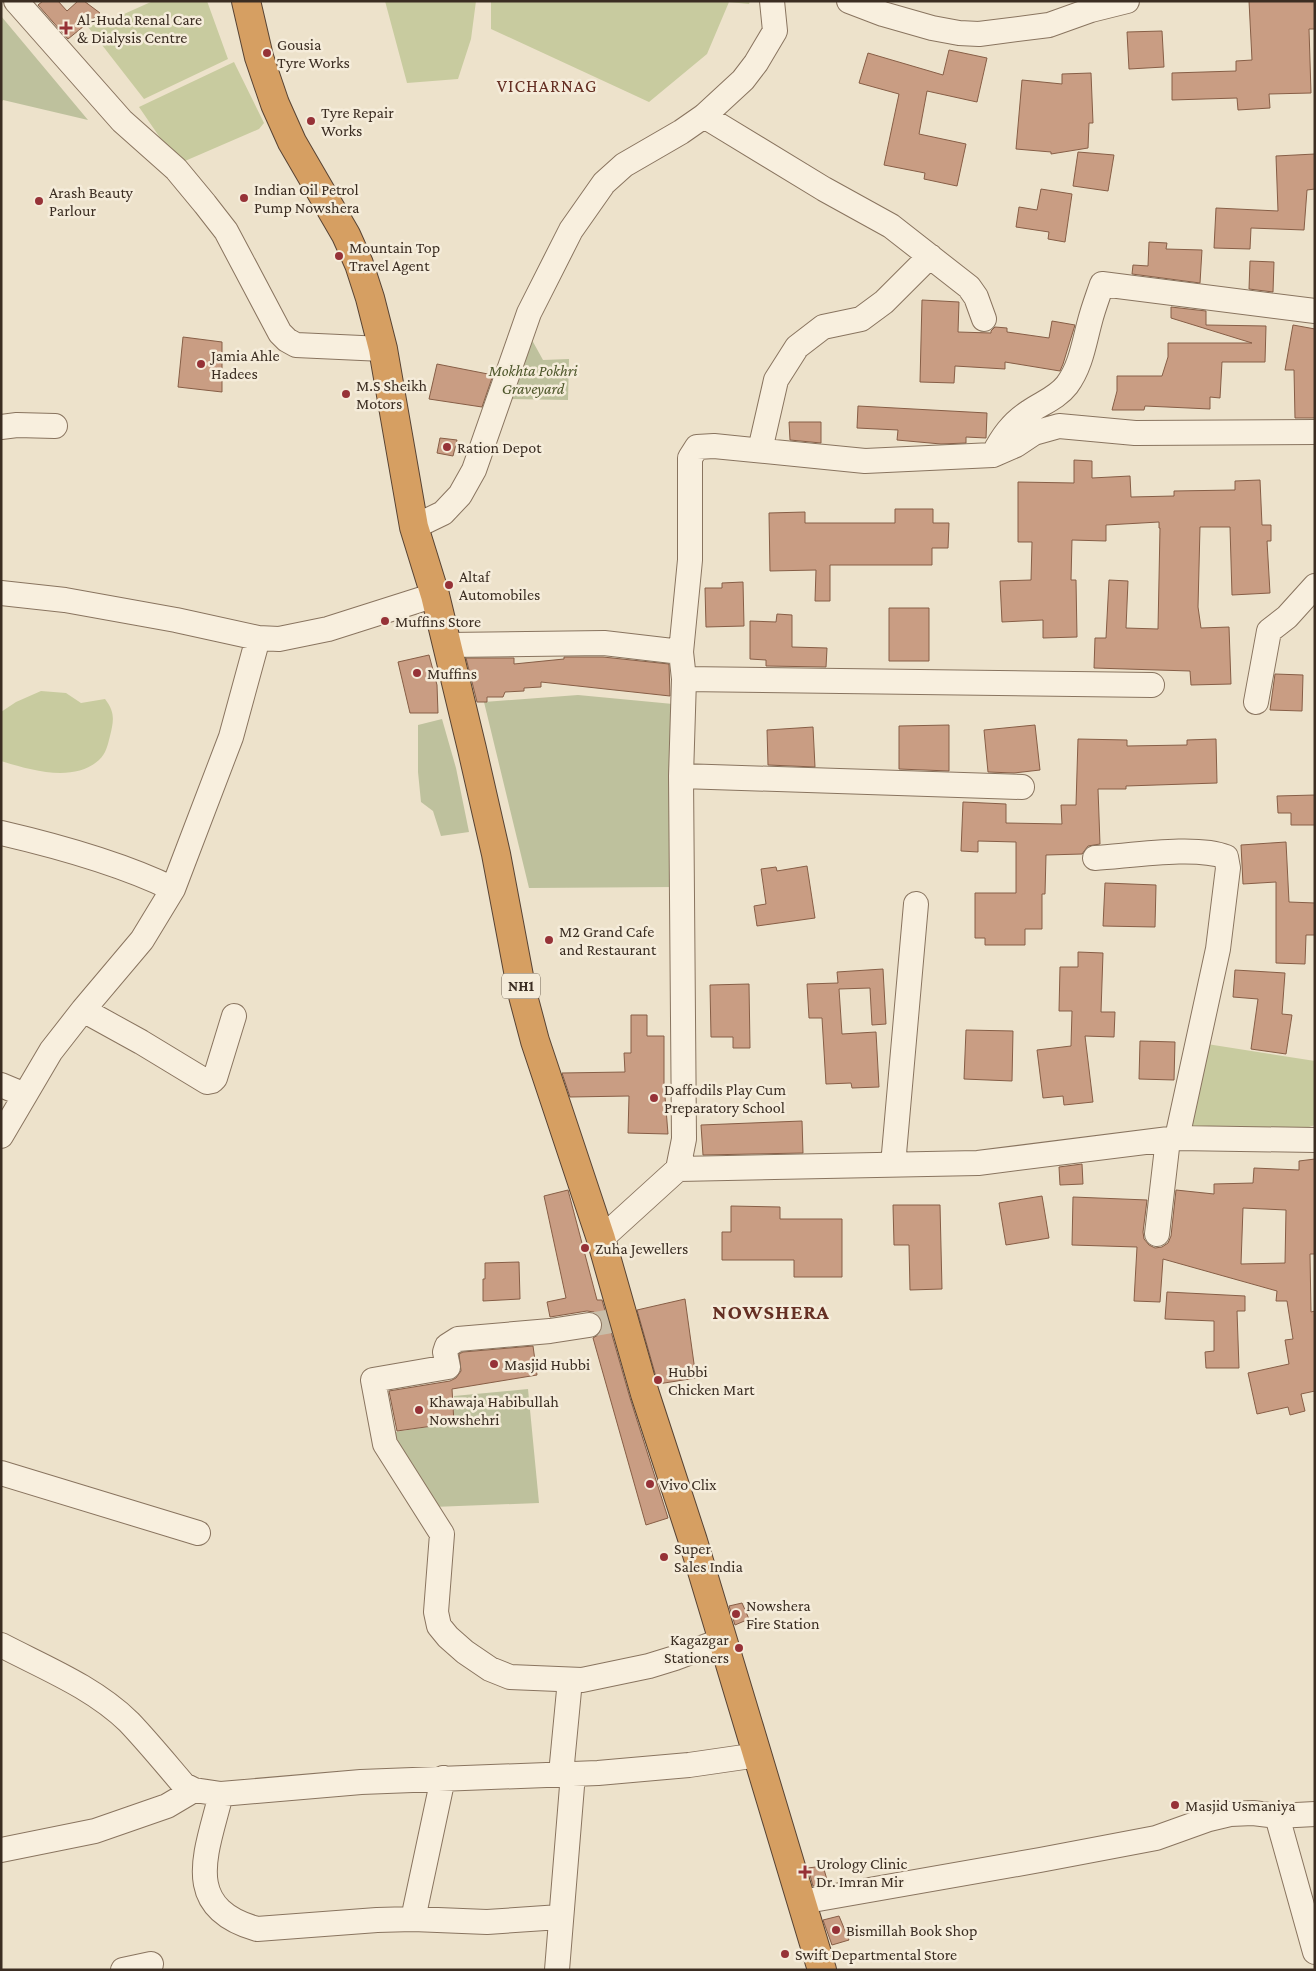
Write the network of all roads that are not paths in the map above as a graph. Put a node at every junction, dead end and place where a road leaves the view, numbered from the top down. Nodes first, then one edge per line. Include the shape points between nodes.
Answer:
1 (16, 1) edge
2 (246, 1) edge
3 (772, 1) edge
4 (849, 1) edge
5 (1127, 1) edge
6 (884, 8) edge
7 (704, 116) junction
8 (930, 256) junction
9 (1315, 311) edge
10 (984, 319) dead end
11 (383, 350) junction
12 (55, 426) dead end
13 (1, 427) edge
14 (1315, 432) edge
15 (760, 450) junction
16 (993, 455) junction
17 (414, 527) junction
18 (1315, 586) edge
19 (1, 593) edge
20 (435, 595) junction
21 (258, 638) junction
22 (447, 645) junction
23 (681, 652) junction
24 (684, 679) junction
25 (1152, 685) dead end
26 (1256, 702) dead end
27 (681, 776) junction
28 (1022, 787) dead end
29 (1, 833) edge
30 (1095, 858) dead end
31 (173, 889) junction
32 (916, 904) dead end
33 (83, 1010) junction
34 (234, 1016) dead end
35 (1, 1085) edge
36 (25, 1095) junction
37 (1, 1136) edge
38 (1172, 1138) junction
39 (1315, 1140) edge
40 (893, 1165) junction
41 (678, 1170) junction
42 (1157, 1234) dead end
43 (601, 1239) junction
44 (589, 1325) tunnel mouth
45 (1, 1473) edge
46 (198, 1533) dead end
47 (723, 1640) junction
48 (1, 1646) edge
49 (570, 1680) junction
50 (758, 1755) junction
51 (567, 1774) junction
52 (443, 1778) junction
53 (194, 1790) junction
54 (221, 1794) junction
55 (1315, 1814) edge
56 (1277, 1816) junction
57 (1, 1850) edge
58 (801, 1902) junction
59 (560, 1918) junction
60 (413, 1919) junction
61 (1315, 1952) edge
62 (151, 1964) dead end
63 (123, 1970) edge
64 (557, 1970) edge
65 (822, 1970) edge

1 - 11 street via 122,121 176,170 226,231 280,333 287,340 296,345
2 - 11 highway, NH1 via 258,57 275,104 292,142 346,235 359,264
3 - 7 street via 775,31 743,80
4 - 6 street
5 - 6 street via 1048,25 979,34 932,28
7 - 8 street via 891,226
7 - 17 street via 624,165 604,183 587,207 562,247 529,313 474,470 460,496 443,513
8 - 10 street via 970,287
8 - 15 street via 884,302 861,319 823,327 797,347 776,380
9 - 16 street via 1102,284 1079,364 1066,386 1011,426
11 - 17 highway, NH1
12 - 13 street
14 - 16 street via 1135,433 1059,426 1034,432 1016,445
15 - 16 street via 865,460
15 - 23 street via 697,447 690,458 690,560
17 - 20 highway, NH1
18 - 26 street via 1287,617 1269,631
19 - 21 street via 65,600
20 - 21 street via 328,629 280,639
20 - 22 highway, NH1
21 - 31 street via 231,737
22 - 23 street via 604,643
22 - 43 highway, NH1 via 496,854 522,992 552,1098
23 - 24 street
24 - 25 street
24 - 27 street
27 - 28 street
27 - 41 street via 684,1139
29 - 31 street via 146,876
30 - 38 street via 1195,851 1226,857 1228,868 1218,949
31 - 33 street via 142,940
32 - 40 street
33 - 34 street via 207,1082 215,1078
33 - 36 street via 51,1052
35 - 36 street
36 - 37 street
38 - 39 street
38 - 40 street via 978,1163
38 - 42 street
40 - 41 street
41 - 43 street
43 - 47 highway, NH1 via 618,1320 645,1394
44 - 49 street via 458,1339 447,1346 448,1367 373,1380 385,1444 442,1534 436,1612 439,1626 490,1670 510,1677
45 - 46 street
47 - 49 street via 649,1666
47 - 50 highway, NH1
48 - 53 street via 104,1702 128,1722 184,1785
49 - 51 street
50 - 51 street via 689,1766
50 - 58 highway, NH1
51 - 52 street
51 - 59 street
52 - 54 street
52 - 60 street
53 - 54 street
53 - 57 street via 168,1806 95,1831
54 - 60 street via 203,1873 216,1907 238,1924 257,1929
55 - 56 street
56 - 58 street via 1230,1814 1156,1838
56 - 61 street
58 - 65 highway, NH1
59 - 60 street via 487,1922
59 - 64 street
62 - 63 street

